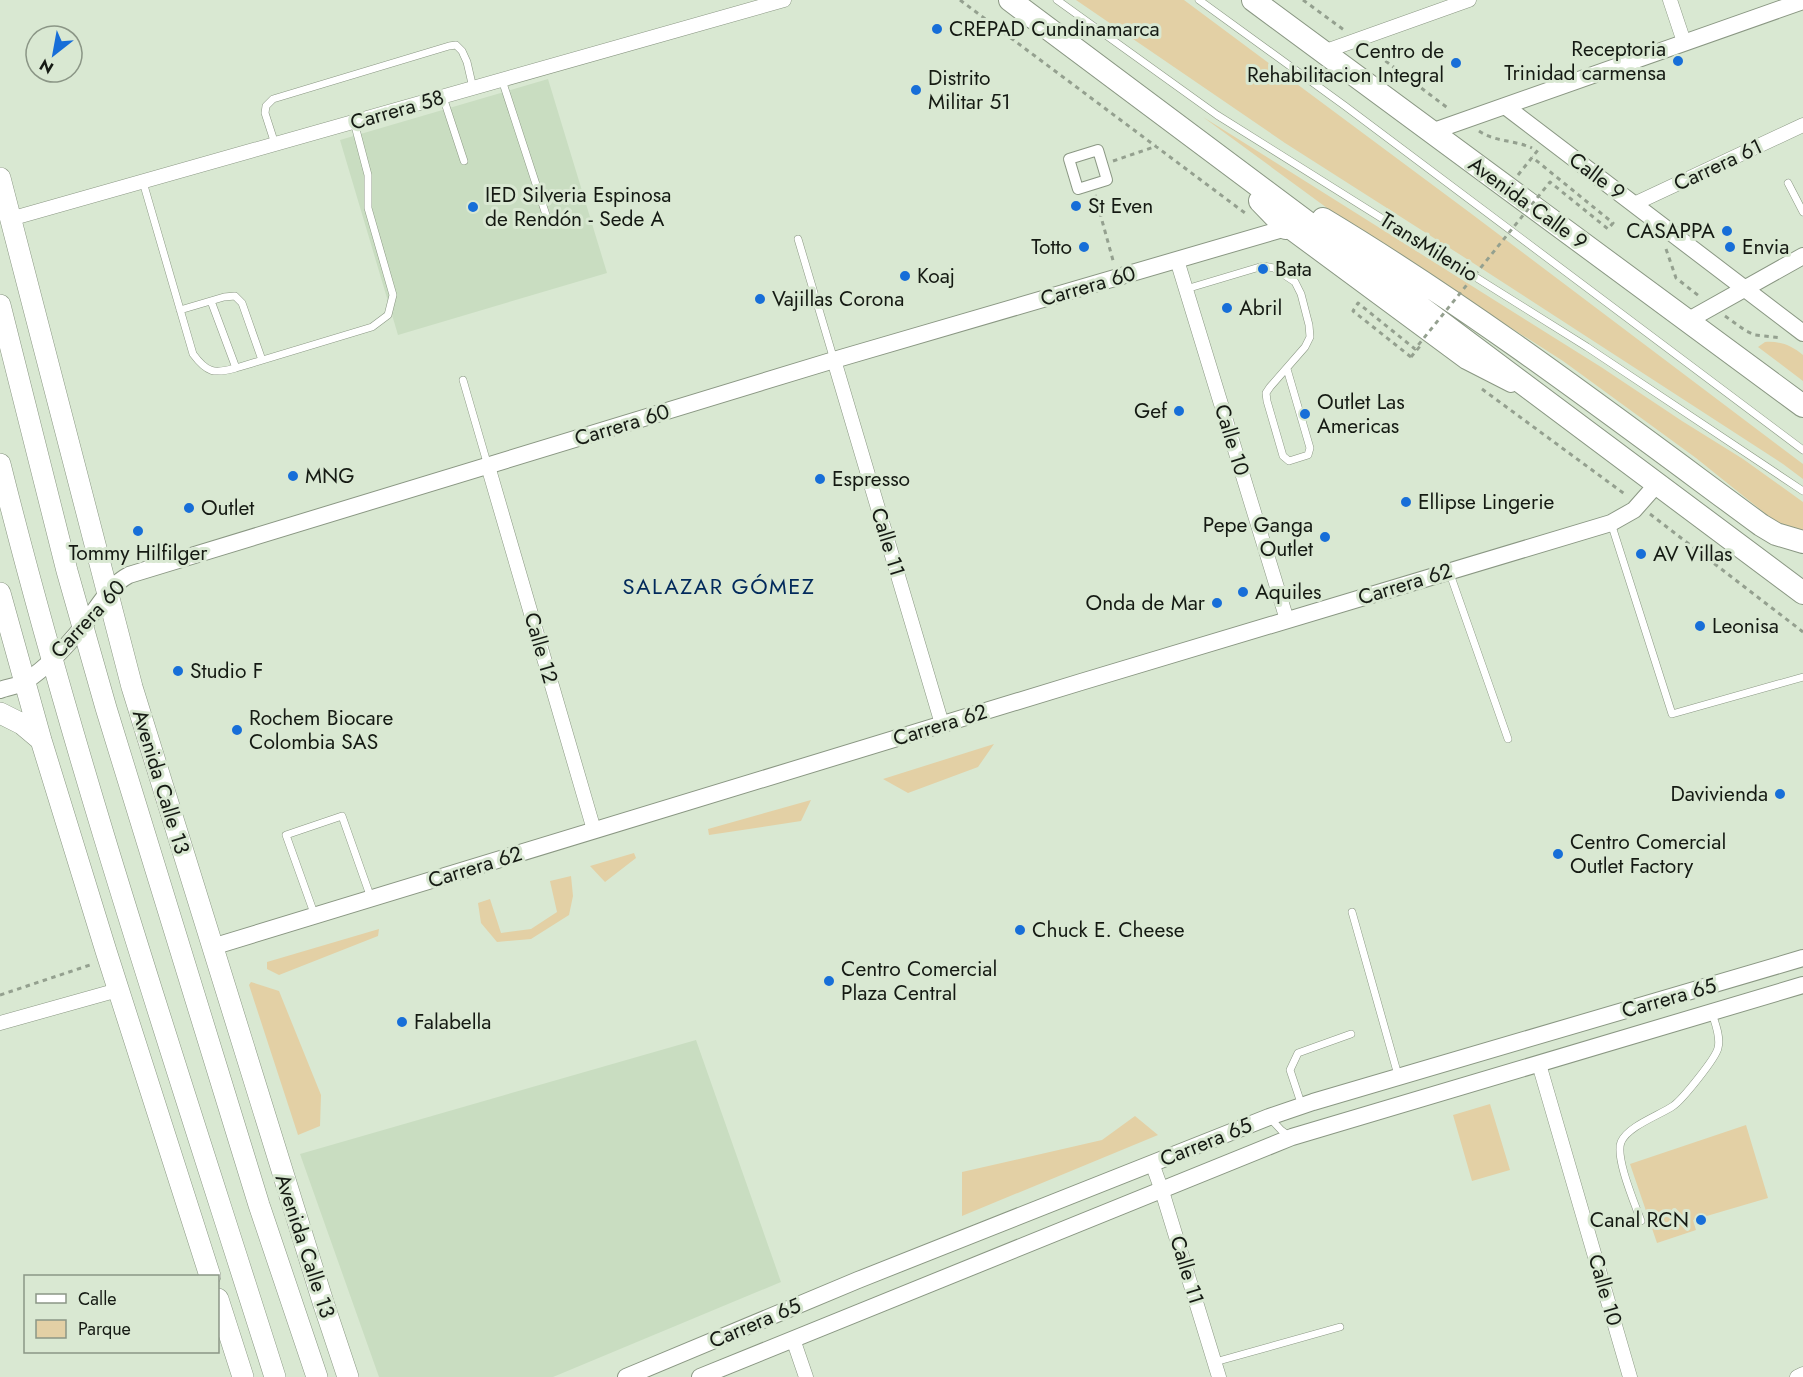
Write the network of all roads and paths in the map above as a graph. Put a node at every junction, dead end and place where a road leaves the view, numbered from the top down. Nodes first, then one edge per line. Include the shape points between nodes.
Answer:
1 (784, 0) edge
2 (960, 0) edge
3 (1010, 0) edge
4 (1057, 0) edge
5 (1199, 0) edge
6 (1252, 0) edge
7 (1303, 0) edge
8 (1469, 0) edge
9 (1670, 0) edge
10 (1803, 1) edge
11 (1357, 40) junction
12 (1684, 42) junction
13 (1323, 52) junction
14 (502, 80) junction
15 (473, 88) junction
16 (443, 97) junction
17 (1505, 106) junction
18 (1448, 108) dead end
19 (354, 122) junction
20 (1803, 125) edge
21 (1431, 132) junction
22 (1482, 133) dead end
23 (275, 144) junction
24 (1542, 145) junction
25 (1157, 146) junction
26 (1218, 156) junction
27 (1532, 157) junction
28 (464, 161) dead end
29 (1102, 165) junction
30 (0, 178) edge
31 (143, 182) junction
32 (1788, 183) dead end
33 (1092, 185) junction
34 (1508, 188) junction
35 (1634, 204) junction
36 (1803, 212) edge
37 (1246, 213) dead end
38 (10, 219) junction
39 (549, 224) dead end
40 (1286, 228) junction
41 (798, 239) dead end
42 (1662, 244) dead end
43 (0, 247) edge
44 (1803, 256) edge
45 (1177, 260) junction
46 (1118, 277) junction
47 (1744, 288) junction
48 (1186, 289) junction
49 (1691, 290) dead end
50 (211, 301) junction
51 (0, 305) edge
52 (180, 310) junction
53 (1687, 321) junction
54 (1733, 322) dead end
55 (1803, 333) edge
56 (1786, 339) dead end
57 (1411, 357) dead end
58 (262, 360) junction
59 (834, 360) junction
60 (236, 368) junction
61 (1287, 369) junction
62 (463, 380) dead end
63 (1803, 406) edge
64 (1554, 407) junction
65 (1803, 450) edge
66 (0, 464) edge
67 (488, 466) junction
68 (1657, 484) junction
69 (1803, 491) edge
70 (1611, 522) junction
71 (1666, 525) dead end
72 (1803, 542) edge
73 (1449, 571) junction
74 (108, 592) junction
75 (0, 593) edge
76 (1803, 593) edge
77 (1287, 620) junction
78 (82, 627) junction
79 (1803, 632) edge
80 (51, 660) junction
81 (1803, 677) edge
82 (24, 682) junction
83 (0, 690) edge
84 (0, 713) edge
85 (942, 724) junction
86 (1508, 739) dead end
87 (41, 740) junction
88 (594, 830) junction
89 (162, 887) junction
90 (121, 892) junction
91 (371, 899) junction
92 (1352, 912) dead end
93 (315, 916) junction
94 (209, 939) junction
95 (100, 957) junction
96 (1803, 958) edge
97 (1803, 985) edge
98 (118, 990) junction
99 (0, 994) edge
100 (1712, 1013) junction
101 (0, 1023) edge
102 (1351, 1034) dead end
103 (1539, 1065) junction
104 (1399, 1078) junction
105 (1302, 1106) junction
106 (1269, 1117) junction
107 (1292, 1137) junction
108 (1152, 1163) junction
109 (1162, 1191) junction
110 (1641, 1221) dead end
111 (210, 1275) edge
112 (219, 1302) edge
113 (1340, 1327) dead end
114 (793, 1339) junction
115 (1215, 1362) junction
116 (1803, 1374) edge
117 (243, 1377) edge
118 (275, 1377) edge
119 (317, 1377) edge
120 (348, 1377) edge
121 (626, 1377) edge
122 (700, 1377) edge
123 (806, 1377) edge
124 (1219, 1377) edge
125 (1630, 1377) edge
126 (1797, 1377) edge

1 - 14 street, Carrera 58
2 - 25 path
3 - 26 highway
4 - 69 lane, TransMilenio via 1218,115 1587,347
5 - 65 lane
6 - 13 highway, Avenida Calle 9
7 - 11 path
8 - 11 street
9 - 12 street
10 - 12 street
11 - 13 street
11 - 18 path
12 - 17 street
13 - 21 highway, Avenida Calle 9
14 - 15 street, Carrera 58
14 - 39 lane
15 - 16 street, Carrera 58
15 - 23 lane via 462,51 456,45 449,46 273,99 265,113
16 - 19 street, Carrera 58
16 - 28 lane
17 - 21 street
17 - 24 street, Calle 9
19 - 23 street, Carrera 58
19 - 58 lane via 368,175 368,208 393,295 388,315 372,327
20 - 35 street, Carrera 61
21 - 34 highway, Avenida Calle 9
22 - 24 path via 1498,140
23 - 31 street, Carrera 58
24 - 27 path
24 - 35 street, Calle 9
25 - 29 path
25 - 37 path
26 - 40 highway
26 - 64 highway
26 - 72 highway via 1404,268 1761,525
27 - 34 path
27 - 57 path, bridge via 1613,223 1608,229 1550,182 1415,349 1358,303 1353,311
29 - 33 street via 1107,180
29 - 33 street via 1098,150 1069,159 1078,189
30 - 38 main road, Avenida Calle 13
31 - 38 street, Carrera 58
31 - 52 lane
32 - 36 lane
33 - 46 path
34 - 53 highway, Avenida Calle 9
35 - 47 street, Calle 9
38 - 43 main road
38 - 74 main road, Avenida Calle 13
40 - 45 street, Carrera 60
40 - 64 street via 1466,361
41 - 59 lane
42 - 49 path via 1676,278
44 - 47 street
45 - 46 street, Carrera 60
45 - 48 street, Calle 10
46 - 59 street, Carrera 60
47 - 53 street
47 - 55 street, Calle 9
48 - 61 lane via 1263,266 1290,278 1301,294 1311,331 1308,342
48 - 77 street, Calle 10
50 - 52 lane
50 - 58 lane via 235,296 242,303
50 - 60 lane
51 - 78 main road, Avenida Calle 13
52 - 60 lane via 193,354 202,367 219,373
53 - 63 highway, Avenida Calle 9
54 - 56 path via 1755,335
58 - 60 lane
59 - 67 street, Carrera 60
59 - 85 street, Calle 11
61 - 61 lane via 1266,397 1283,456 1289,461 1305,457 1310,448
62 - 67 lane
64 - 68 highway
66 - 80 main road
67 - 74 street, Carrera 60 via 129,575
67 - 88 street, Calle 12
68 - 70 street, Carrera 62 via 1634,510
68 - 76 highway
70 - 73 street, Carrera 62
70 - 81 lane via 1672,714
71 - 79 path
73 - 77 street, Carrera 62
73 - 86 lane
74 - 78 street, Carrera 60
74 - 94 main road, Avenida Calle 13 via 132,687
75 - 82 main road via 11,648
77 - 85 street, Carrera 62
78 - 80 street, Carrera 60
78 - 89 main road, Avenida Calle 13
80 - 82 street, Carrera 60
80 - 90 main road
82 - 83 street, Carrera 60
82 - 87 main road
84 - 87 main road
85 - 88 street, Carrera 62
87 - 95 main road
88 - 91 street, Carrera 62
89 - 94 main road
89 - 119 main road, Avenida Calle 13 via 259,1205
90 - 95 main road
90 - 118 main road
91 - 93 street, Carrera 62
91 - 93 lane via 342,816 286,835
92 - 104 lane
93 - 94 street, Carrera 62
94 - 120 main road, Avenida Calle 13
95 - 98 main road
95 - 99 path
96 - 104 street, Carrera 65
97 - 100 street, Carrera 65
98 - 101 street
98 - 111 main road
100 - 103 street, Carrera 65
100 - 110 lane via 1719,1047 1713,1060 1676,1105 1635,1127 1621,1142 1620,1161
102 - 105 lane via 1298,1053 1290,1070
103 - 107 street, Carrera 65
103 - 125 street, Calle 10
104 - 105 street, Carrera 65
105 - 106 street, Carrera 65
106 - 107 lane
106 - 108 street, Carrera 65
107 - 109 street, Carrera 65
108 - 109 street, Calle 11
108 - 121 street, Carrera 65
109 - 114 street, Carrera 65
109 - 115 street, Calle 11
112 - 117 main road
113 - 115 lane
114 - 122 street, Carrera 65
114 - 123 street
115 - 124 street, Calle 11
116 - 126 street

